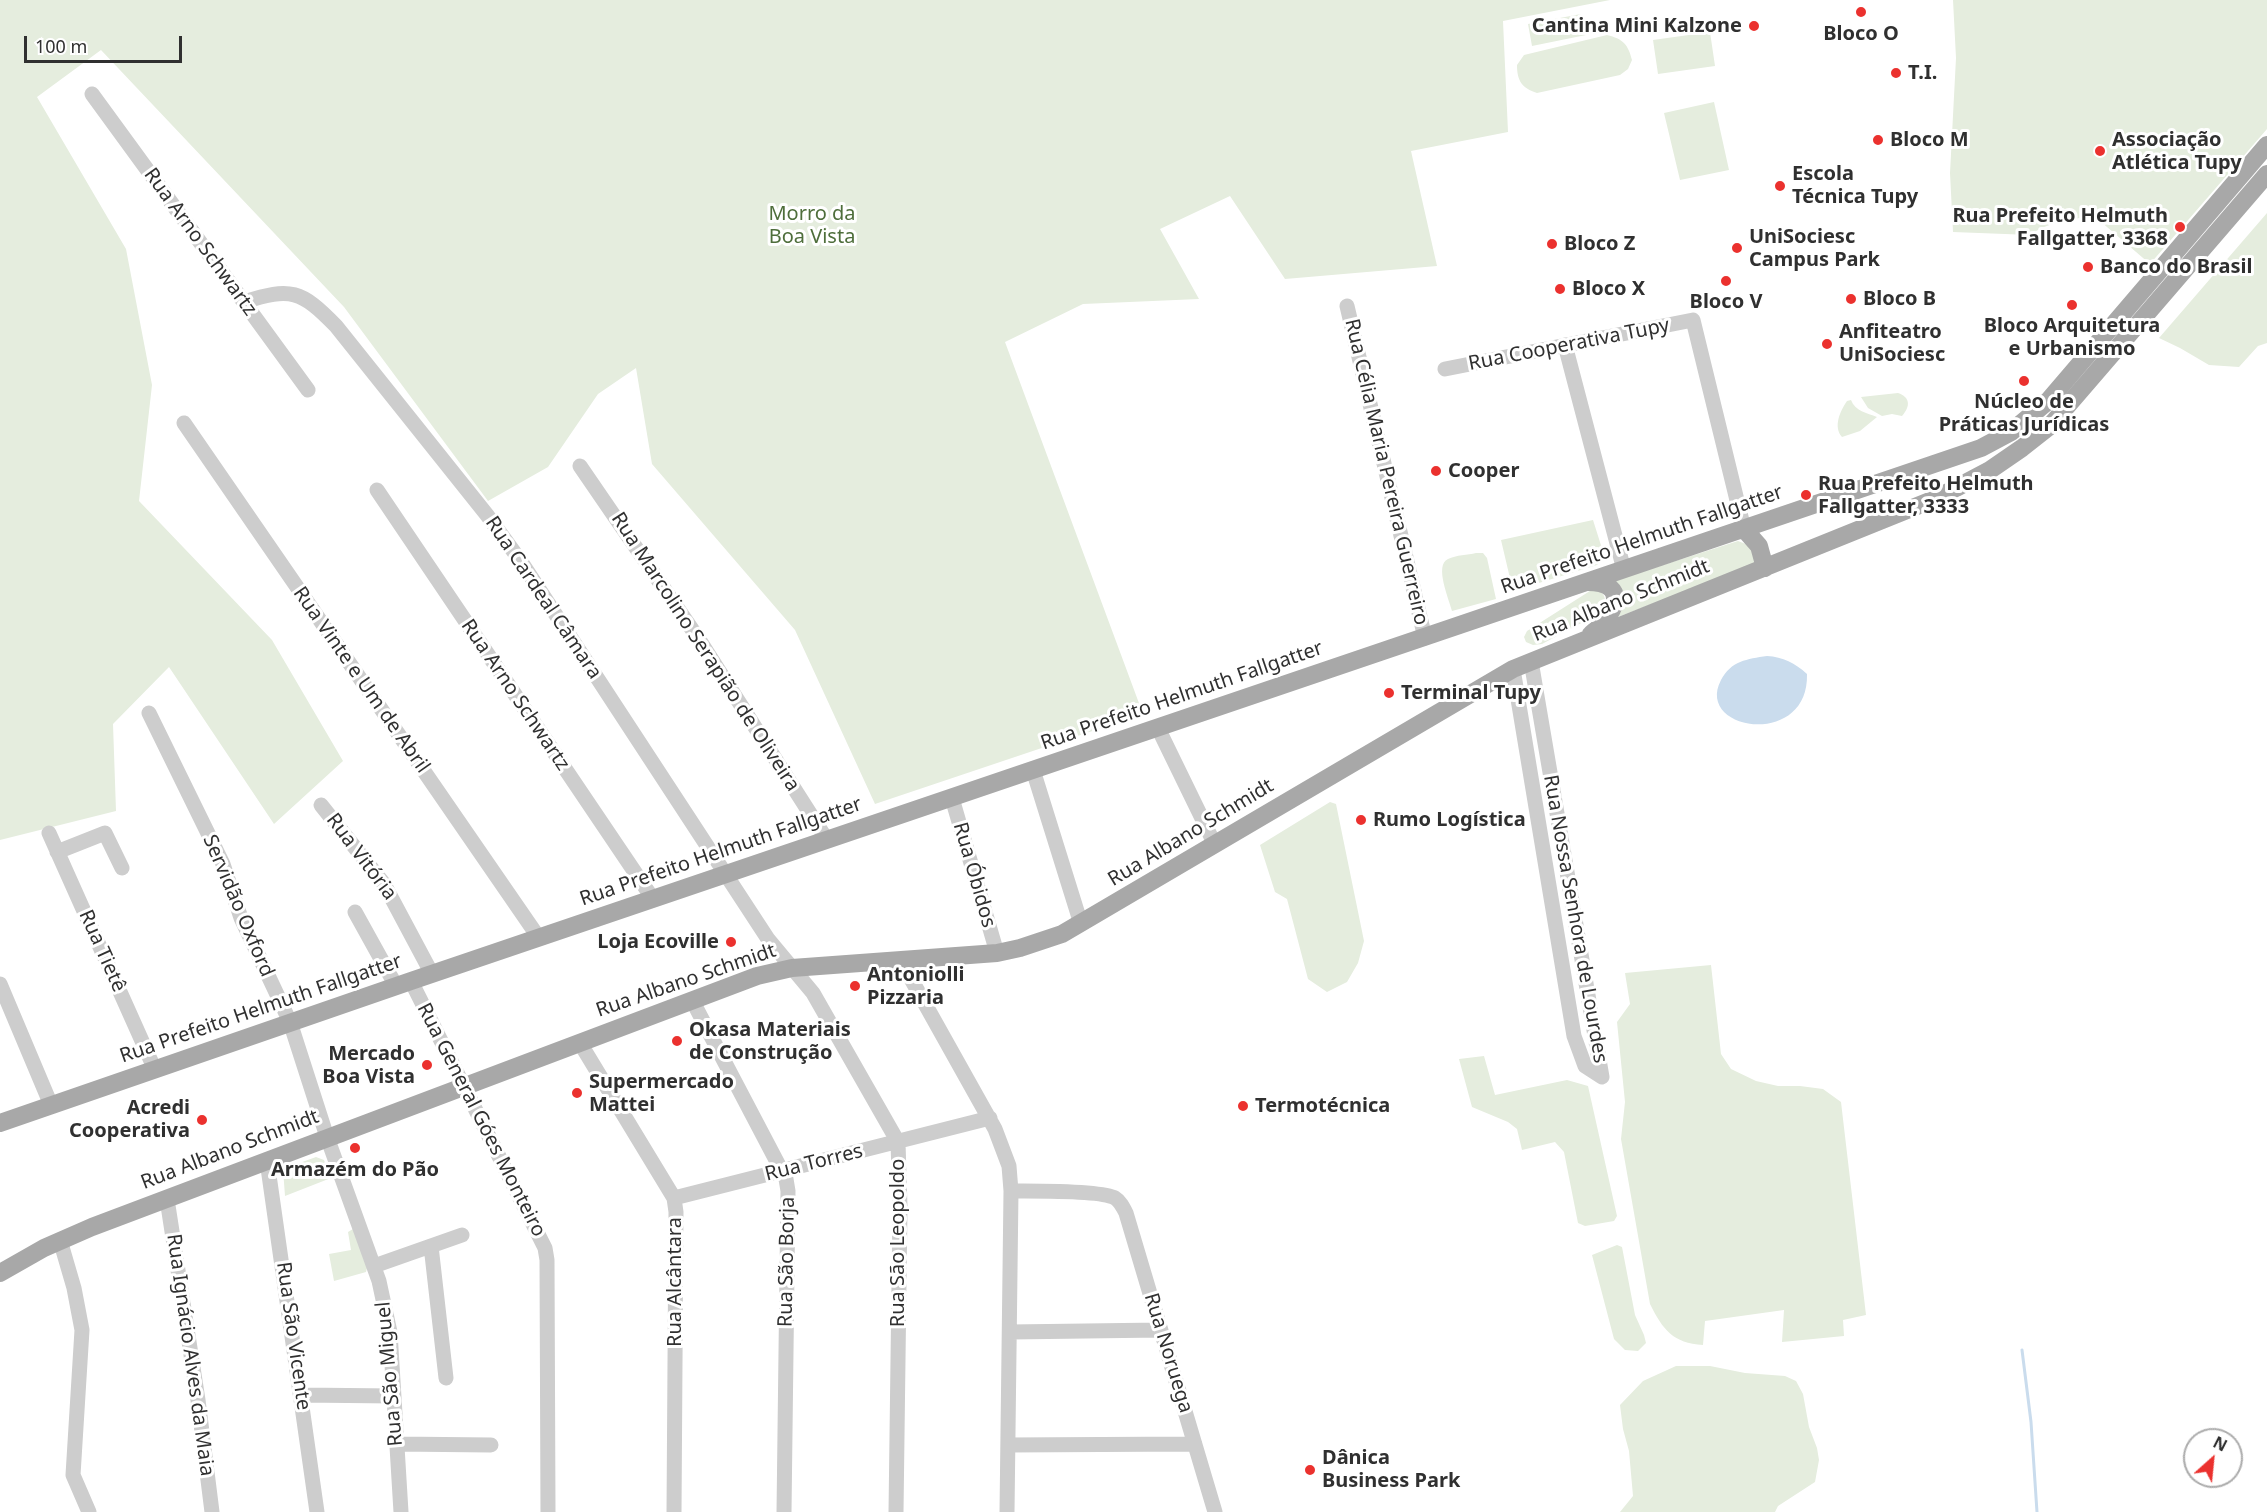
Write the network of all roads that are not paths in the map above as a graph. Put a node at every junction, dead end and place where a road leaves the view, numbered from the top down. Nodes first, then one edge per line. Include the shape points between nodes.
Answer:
1 (92, 94) dead end
2 (2267, 145) edge
3 (2267, 174) edge
4 (244, 302) junction
5 (1347, 306) dead end
6 (1565, 345) junction
7 (1445, 369) dead end
8 (308, 390) dead end
9 (184, 423) dead end
10 (580, 466) dead end
11 (377, 490) dead end
12 (1743, 530) junction
13 (1765, 568) junction
14 (1624, 570) junction
15 (1588, 582) junction
16 (1425, 638) junction
17 (1578, 644) junction
18 (1531, 661) junction
19 (1513, 669) junction
20 (150, 713) dead end
21 (1158, 728) junction
22 (1033, 770) junction
23 (952, 798) junction
24 (321, 805) dead end
25 (49, 833) dead end
26 (827, 840) junction
27 (1215, 845) junction
28 (57, 852) junction
29 (122, 868) dead end
30 (725, 874) junction
31 (653, 899) junction
32 (355, 912) dead end
33 (1081, 924) junction
34 (539, 938) junction
35 (1579, 942) junction
36 (1560, 946) junction
37 (997, 953) junction
38 (901, 961) junction
39 (792, 968) junction
40 (432, 974) junction
41 (404, 983) junction
42 (0, 984) edge
43 (692, 1000) junction
44 (290, 1022) junction
45 (580, 1043) junction
46 (155, 1070) junction
47 (465, 1086) junction
48 (51, 1106) junction
49 (990, 1119) junction
50 (0, 1123) edge
51 (327, 1137) junction
52 (897, 1142) junction
53 (267, 1161) junction
54 (783, 1170) junction
55 (1011, 1191) junction
56 (674, 1198) junction
57 (167, 1199) junction
58 (462, 1235) dead end
59 (60, 1240) junction
60 (431, 1246) junction
61 (374, 1266) junction
62 (0, 1273) edge
63 (1161, 1330) junction
64 (1010, 1332) junction
65 (446, 1378) dead end
66 (301, 1395) junction
67 (394, 1396) junction
68 (397, 1444) junction
69 (1195, 1444) junction
70 (491, 1445) dead end
71 (1008, 1445) junction
72 (89, 1512) edge
73 (212, 1512) edge
74 (317, 1512) edge
75 (401, 1512) edge
76 (548, 1512) edge
77 (674, 1512) edge
78 (784, 1512) edge
79 (896, 1512) edge
80 (1008, 1512) edge
81 (1215, 1512) edge

1 - 4 street, Rua Arno Schwartz
2 - 12 main road, Rua Prefeito Helmuth Fallgatter via 2028,420 1995,442 1961,456
3 - 13 main road, Rua Albano Schmidt via 2038,437 1950,492
4 - 8 street, Rua Arno Schwartz
4 - 30 street, Rua Cardeal Câmara via 272,293 295,295 336,326 511,547
5 - 16 street, Rua Célia Maria Pereira Guerreiro
6 - 7 street, Rua Cooperativa Tupy
6 - 12 street, Rua Cooperativa Tupy via 1693,320
6 - 14 street
9 - 34 street, Rua Vinte e Um de Abril
10 - 26 street, Rua Marcolino Serapião de Oliveira via 694,632
11 - 31 street, Rua Arno Schwartz
12 - 13 main road via 1759,546
12 - 14 main road, Rua Prefeito Helmuth Fallgatter
13 - 17 main road, Rua Albano Schmidt
14 - 15 main road, Rua Prefeito Helmuth Fallgatter
15 - 16 main road, Rua Prefeito Helmuth Fallgatter
15 - 17 main road via 1607,585 1614,592 1615,604 1600,627
16 - 21 main road, Rua Prefeito Helmuth Fallgatter
17 - 18 main road, Rua Albano Schmidt
18 - 19 main road, Rua Albano Schmidt
18 - 35 street, Rua Nossa Senhora de Lourdes
19 - 27 main road, Rua Albano Schmidt
19 - 36 street, Rua Nossa Senhora de Lourdes
20 - 44 street, Servidão Oxford via 223,864 244,925
21 - 22 main road, Rua Prefeito Helmuth Fallgatter
21 - 27 street
22 - 23 main road, Rua Prefeito Helmuth Fallgatter
22 - 33 street
23 - 26 main road, Rua Prefeito Helmuth Fallgatter
23 - 37 street, Rua Óbidos
24 - 40 street, Rua Vitória via 384,884
25 - 28 street, Rua Tietê
26 - 30 main road, Rua Prefeito Helmuth Fallgatter
27 - 33 main road, Rua Albano Schmidt
28 - 29 street via 105,833
28 - 46 street, Rua Tietê
30 - 31 main road, Rua Prefeito Helmuth Fallgatter
30 - 39 street, Rua Cardeal Câmara
31 - 34 main road, Rua Prefeito Helmuth Fallgatter
32 - 41 street, Rua General Góes Monteiro
33 - 37 main road, Rua Albano Schmidt via 1042,941
34 - 40 main road, Rua Prefeito Helmuth Fallgatter
35 - 36 street
35 - 36 street, Rua Nossa Senhora de Lourdes via 1602,1077 1585,1066 1580,1055
37 - 38 main road, Rua Albano Schmidt
38 - 39 main road, Rua Albano Schmidt
38 - 49 street
39 - 43 main road, Rua Albano Schmidt via 757,976
39 - 52 street, Rua São Leopoldo via 813,993
40 - 41 main road, Rua Prefeito Helmuth Fallgatter
41 - 44 main road, Rua Prefeito Helmuth Fallgatter
41 - 47 street, Rua General Góes Monteiro
42 - 48 street
43 - 45 main road, Rua Albano Schmidt
43 - 54 street, Rua São Borja
44 - 46 main road, Rua Prefeito Helmuth Fallgatter
44 - 51 street, Servidão Oxford
45 - 47 main road, Rua Albano Schmidt
45 - 56 street, Rua Alcântara
46 - 48 main road, Rua Prefeito Helmuth Fallgatter
47 - 51 main road, Rua Albano Schmidt
47 - 76 street, Rua General Góes Monteiro via 545,1248
48 - 50 main road, Rua Prefeito Helmuth Fallgatter
49 - 52 street, Rua Torres
49 - 55 street via 1006,1154
51 - 53 main road, Rua Albano Schmidt
51 - 61 street, Rua São Miguel
52 - 54 street, Rua Torres
52 - 79 street, Rua São Leopoldo via 900,1207
53 - 57 main road, Rua Albano Schmidt
53 - 66 street, Rua São Vicente
54 - 56 street, Rua Torres
54 - 78 street, Rua São Borja via 788,1191
55 - 63 street, Rua Noruega via 1114,1198 1126,1213
55 - 64 street
56 - 77 street, Rua Alcântara
57 - 59 main road, Rua Albano Schmidt
57 - 73 street, Rua Ignácio Alves da Maia
58 - 60 street
59 - 62 main road, Rua Albano Schmidt
59 - 72 street via 82,1330 73,1475
60 - 61 street
60 - 65 street
61 - 67 street, Rua São Miguel via 386,1306
63 - 64 street
63 - 69 street, Rua Noruega
64 - 71 street
66 - 67 street
66 - 74 street, Rua São Vicente
67 - 68 street, Rua São Miguel
68 - 70 street
68 - 75 street, Rua São Miguel
69 - 71 street
69 - 81 street, Rua Noruega
71 - 80 street

